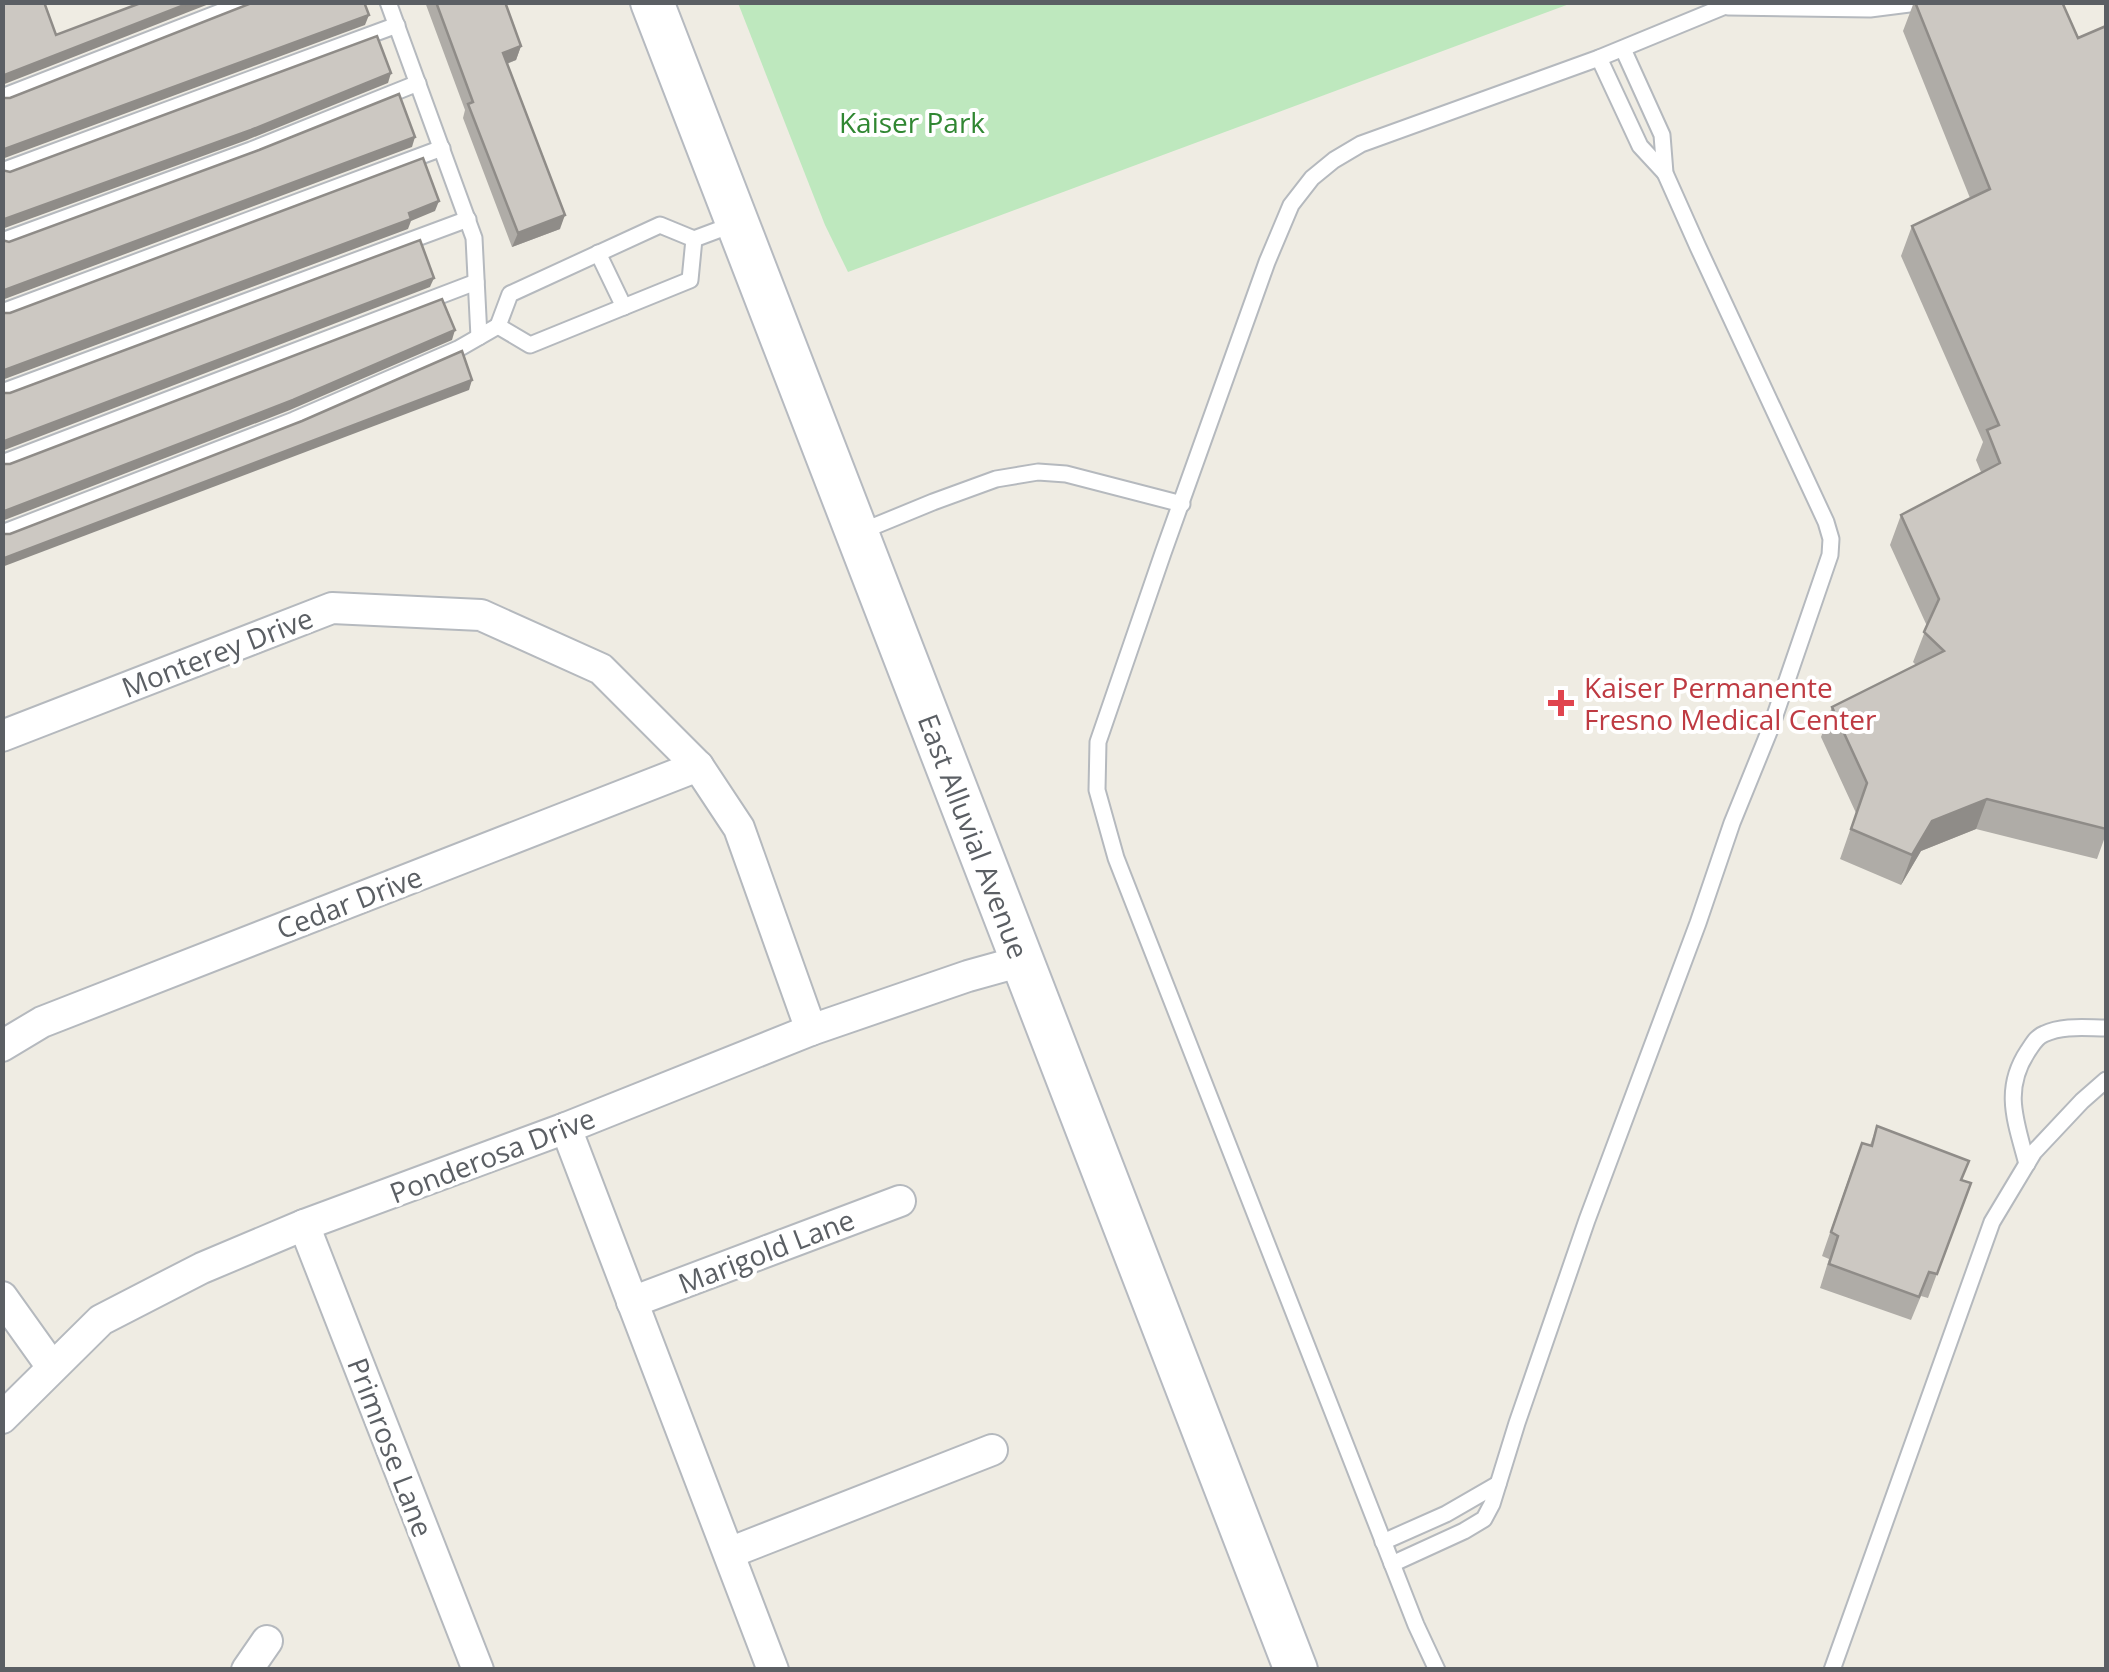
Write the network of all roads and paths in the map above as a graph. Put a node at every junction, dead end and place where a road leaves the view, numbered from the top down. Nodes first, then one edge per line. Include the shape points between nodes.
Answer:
1 (246, 2) edge
2 (388, 2) edge
3 (652, 2) edge
4 (1925, 2) edge
5 (1729, 5) edge
6 (396, 25) junction
7 (1623, 49) junction
8 (1599, 58) junction
9 (418, 84) junction
10 (2, 97) edge
11 (442, 148) junction
12 (2, 171) edge
13 (1665, 172) junction
14 (468, 219) junction
15 (738, 223) junction
16 (694, 238) junction
17 (2, 241) edge
18 (598, 254) junction
19 (476, 282) junction
20 (624, 307) junction
21 (2, 312) edge
22 (498, 326) junction
23 (479, 337) junction
24 (2, 392) edge
25 (2, 463) edge
26 (1182, 504) junction
27 (2, 532) edge
28 (857, 534) junction
29 (2, 736) edge
30 (698, 766) junction
31 (1022, 961) junction
32 (2106, 1028) edge
33 (811, 1030) junction
34 (2, 1046) edge
35 (2106, 1080) edge
36 (566, 1128) junction
37 (2027, 1164) junction
38 (900, 1201) dead end
39 (304, 1225) junction
40 (2, 1296) edge
41 (632, 1302) junction
42 (52, 1367) junction
43 (2, 1418) edge
44 (992, 1450) dead end
45 (1498, 1484) junction
46 (1383, 1542) junction
47 (729, 1553) junction
48 (1392, 1564) junction
49 (268, 1641) dead end
50 (247, 1670) edge
51 (478, 1670) edge
52 (773, 1670) edge
53 (1296, 1670) edge
54 (1438, 1670) edge
55 (1832, 1670) edge

1 - 10 lane
2 - 6 lane
3 - 15 main road, East Alluvial Avenue
4 - 5 lane via 1870,9
5 - 7 lane
6 - 9 lane
6 - 12 lane
7 - 8 lane
7 - 13 lane via 1662,136
8 - 13 lane via 1640,146
8 - 26 lane via 1361,144 1312,178 1291,205 1267,262
9 - 11 lane
9 - 17 lane
11 - 14 lane
11 - 21 lane
13 - 45 lane via 1826,522 1830,555 1587,1220
14 - 19 lane
14 - 24 lane
15 - 16 lane
15 - 28 main road, East Alluvial Avenue
16 - 18 lane via 660,225
16 - 20 lane via 690,280
18 - 20 lane
18 - 22 lane via 510,294
19 - 23 lane
19 - 25 lane
20 - 22 lane via 530,345
22 - 23 lane
23 - 27 lane via 294,420
26 - 28 lane via 1038,472 996,479
26 - 46 lane via 1098,742 1097,790 1116,858
28 - 31 main road, East Alluvial Avenue
29 - 30 street, Monterey Drive via 332,608 481,615 601,669
30 - 33 street, Monterey Drive via 739,828
30 - 34 street, Cedar Drive via 42,1022
31 - 33 street, Ponderosa Drive
31 - 53 main road, East Alluvial Avenue
32 - 37 lane via 2058,1029 2039,1036 2023,1058 2012,1082 2013,1110
33 - 36 street, Ponderosa Drive
35 - 37 lane
36 - 39 street, Ponderosa Drive
36 - 41 street
37 - 55 lane via 1992,1222
38 - 41 street, Marigold Lane
39 - 42 street, Ponderosa Drive via 101,1320
39 - 51 street, Primrose Lane
40 - 42 street
41 - 47 street
42 - 43 street, Ponderosa Drive
44 - 47 street
45 - 46 lane
45 - 48 lane via 1484,1518
46 - 48 lane
47 - 52 street
48 - 54 lane
49 - 50 street

